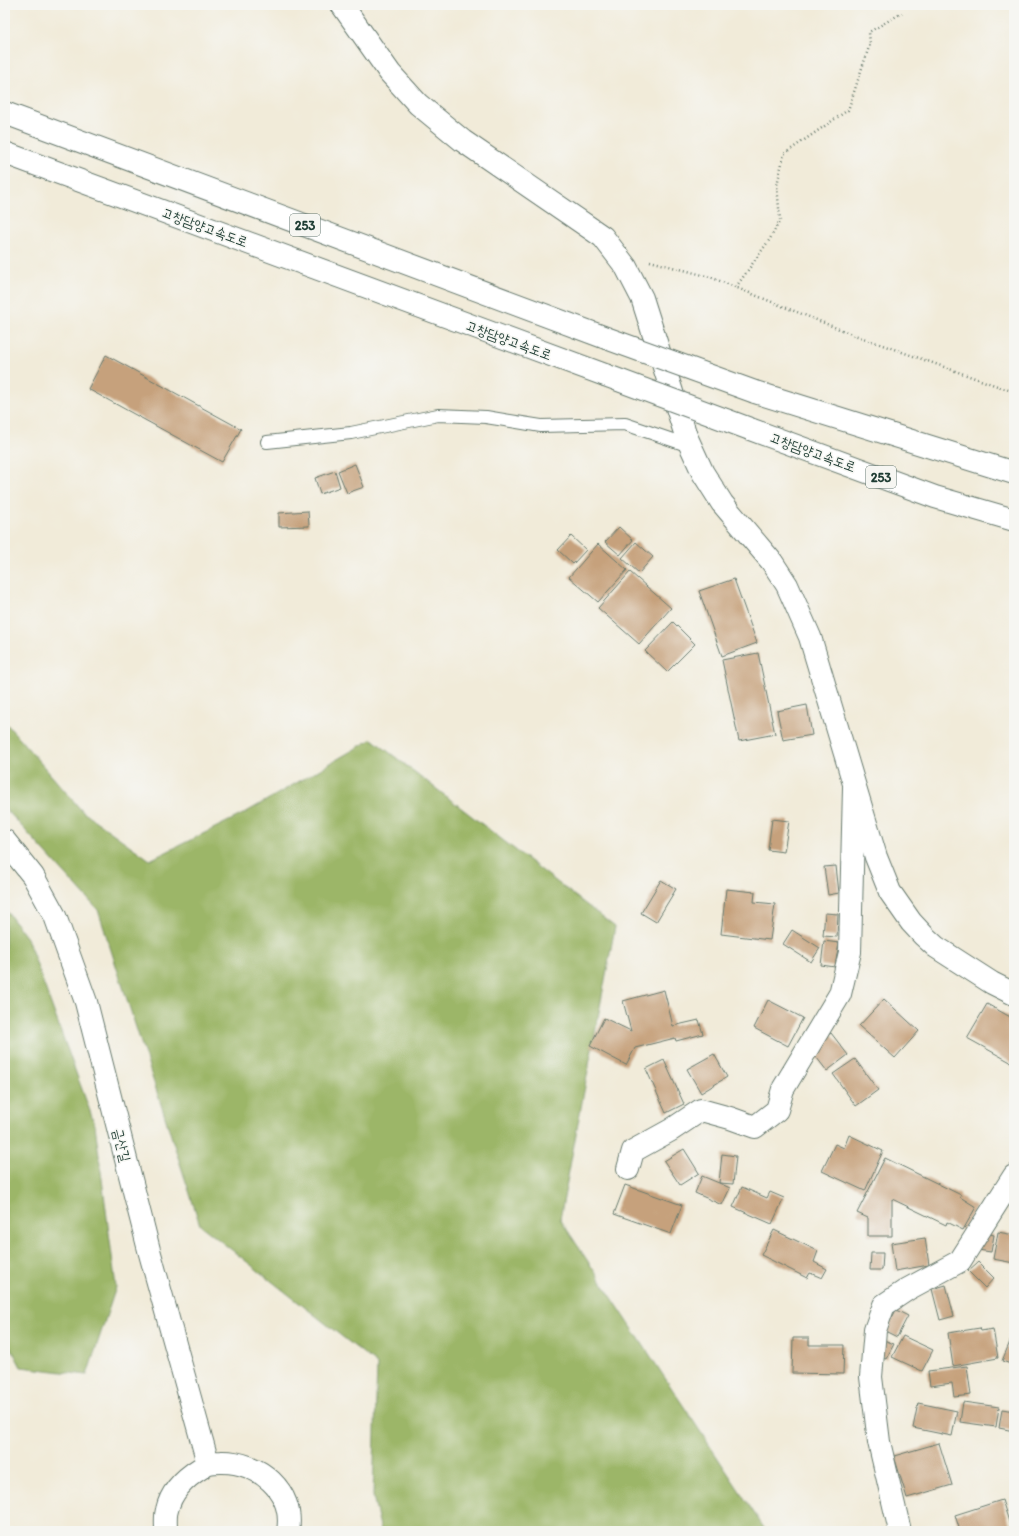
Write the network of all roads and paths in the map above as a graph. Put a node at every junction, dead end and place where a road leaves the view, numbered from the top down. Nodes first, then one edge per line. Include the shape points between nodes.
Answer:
1 (342, 5) edge
2 (902, 13) dead end
3 (5, 112) edge
4 (5, 153) edge
5 (615, 252) junction
6 (736, 287) junction
7 (1014, 392) edge
8 (267, 442) dead end
9 (690, 446) junction
10 (1014, 474) edge
11 (1014, 520) edge
12 (854, 781) junction
13 (5, 841) edge
14 (1014, 994) edge
15 (628, 1168) dead end
16 (1014, 1176) edge
17 (208, 1463) junction
18 (166, 1531) edge
19 (288, 1531) edge
20 (900, 1531) edge

1 - 5 main road via 390,73 418,104 463,141 599,234
2 - 6 path via 869,32 870,44 848,110 784,154 777,185 780,220 770,239
3 - 10 main road, 253, bridge via 755,392
4 - 11 main road, 고창담양고속도로 / 253, bridge via 935,497
5 - 6 path via 710,277
5 - 9 main road via 642,298
6 - 7 path via 849,333
8 - 9 lane via 351,433 438,415 486,417 541,426 626,424
9 - 12 main road via 722,503 772,562 787,584 810,637
12 - 14 main road via 876,857 890,892 911,922 936,947
12 - 15 main road via 850,952 840,994 783,1089 777,1110 755,1127 701,1110 633,1152
13 - 17 main road, 금산길 via 33,876 55,916 86,1002 149,1250
16 - 20 main road via 960,1261 884,1305 875,1330 871,1377 879,1442
17 - 18 main road via 190,1475 175,1490 167,1510
17 - 19 main road via 228,1462 247,1465 264,1474 278,1488 286,1506

